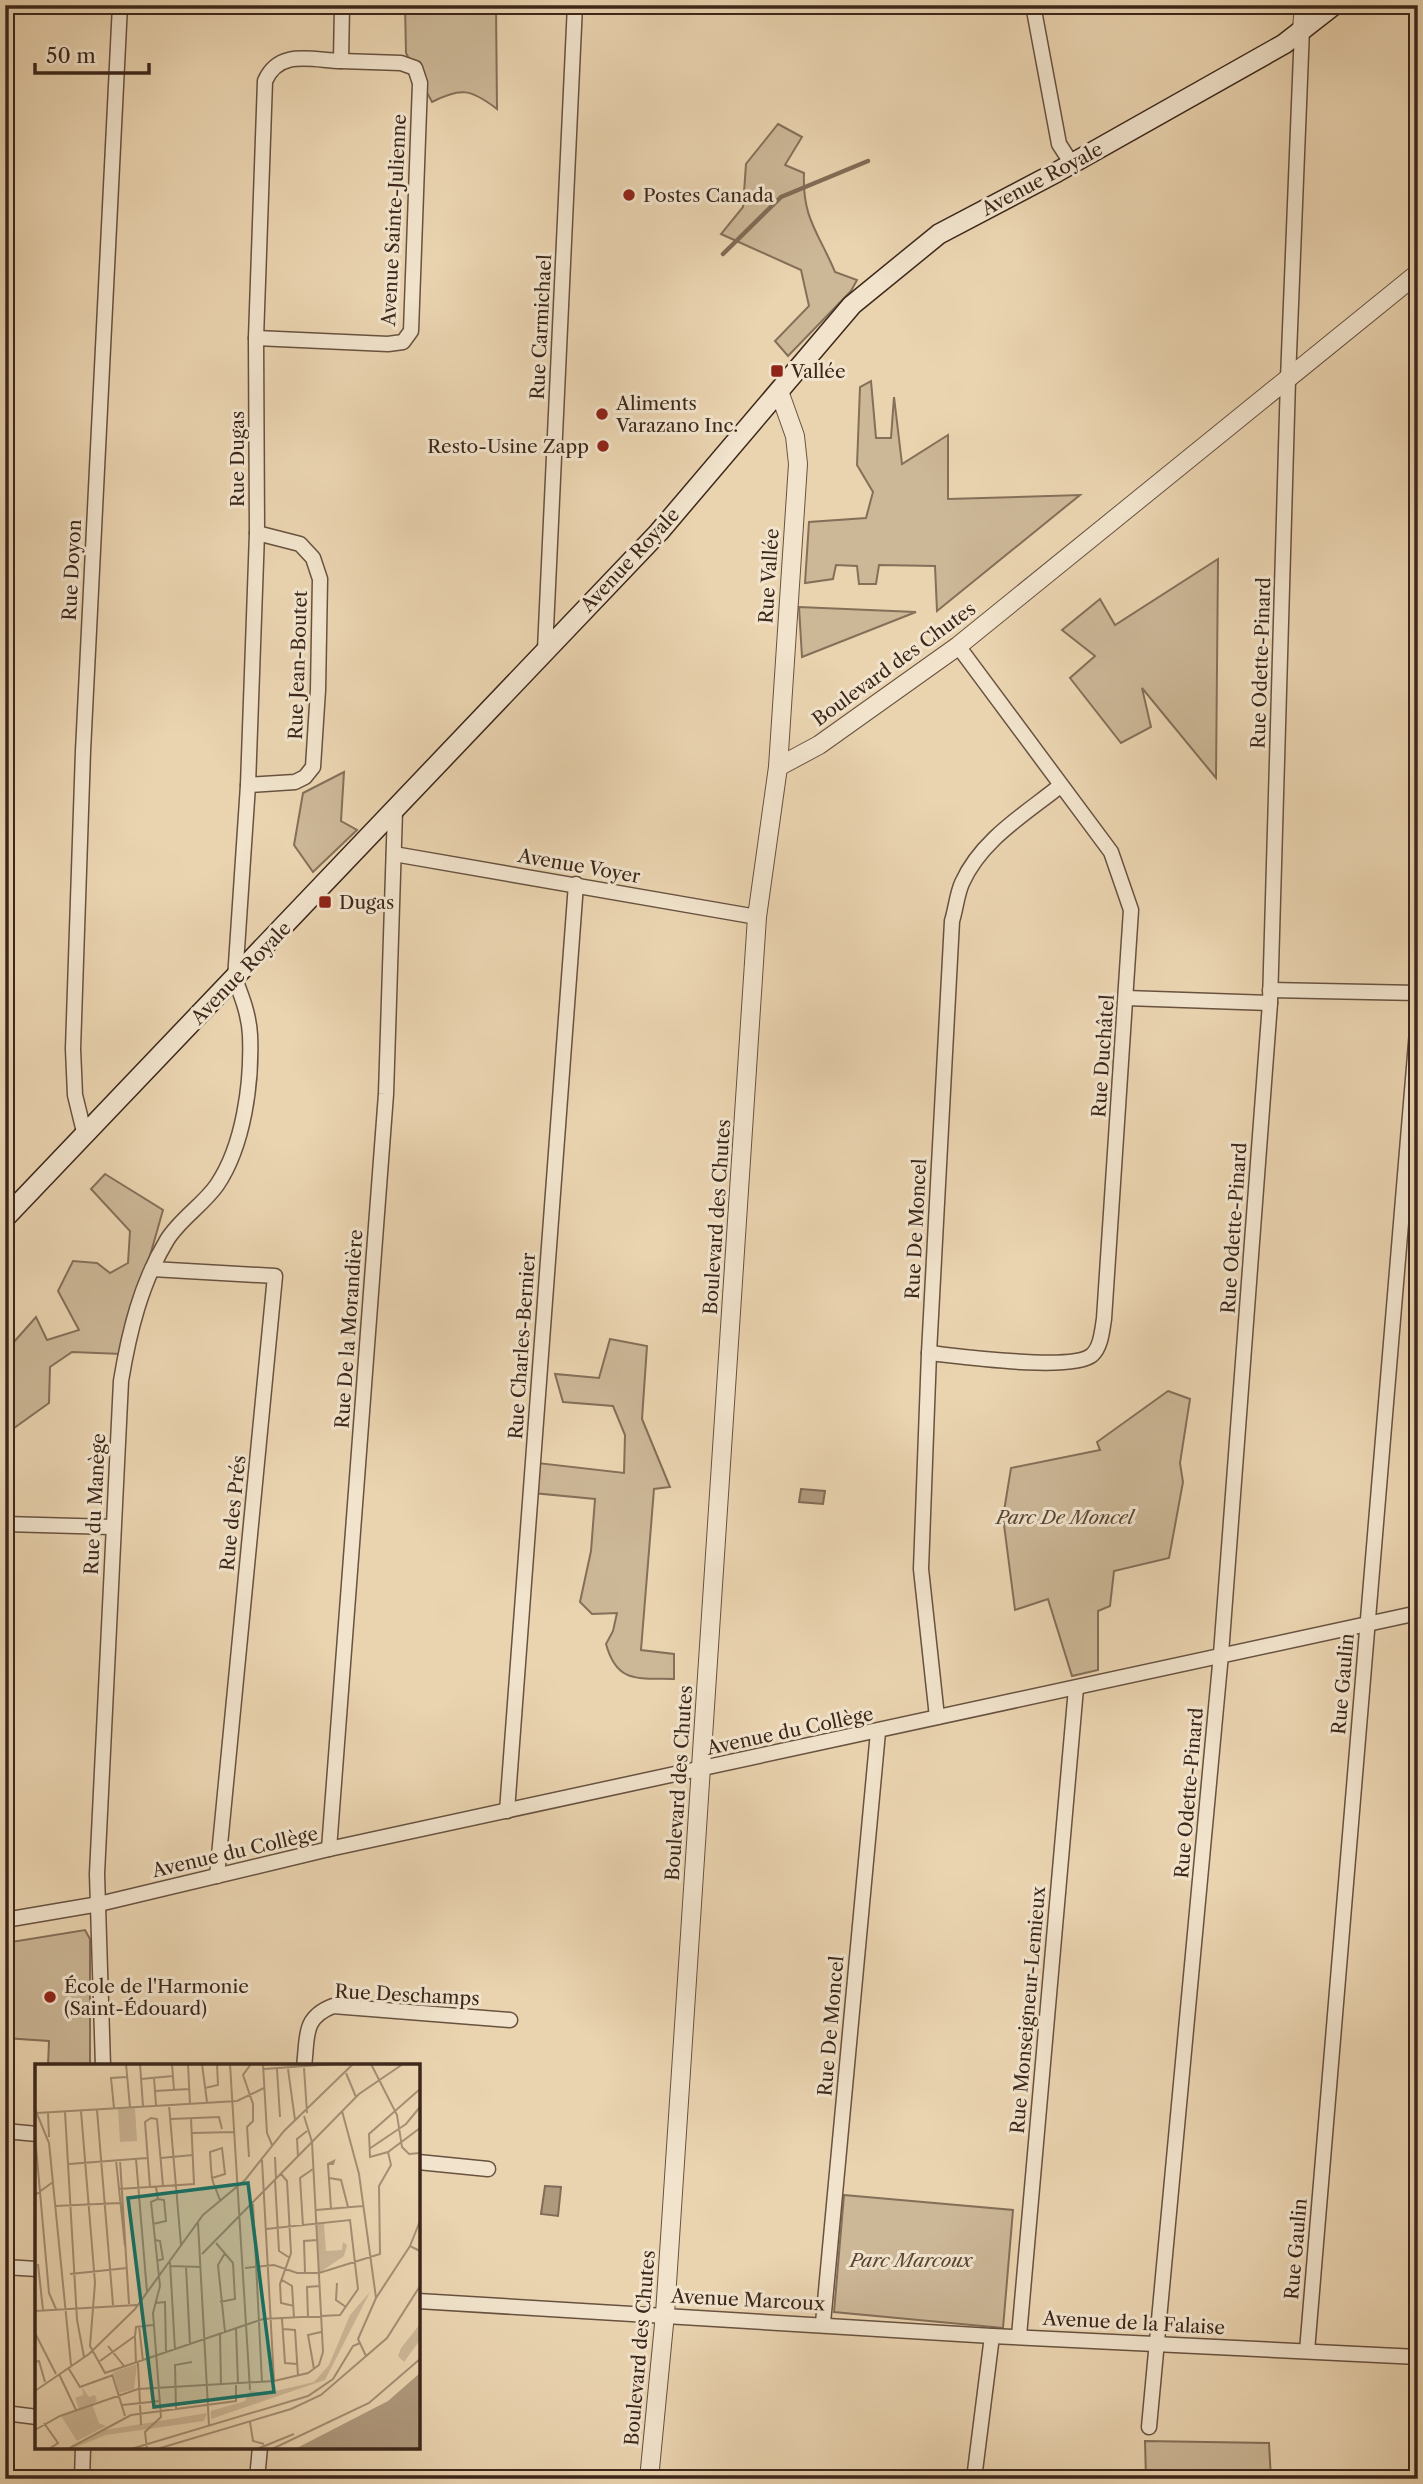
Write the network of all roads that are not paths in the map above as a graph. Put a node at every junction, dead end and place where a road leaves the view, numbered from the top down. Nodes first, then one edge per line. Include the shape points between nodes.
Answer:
1 (120, 5) edge
2 (342, 5) edge
3 (575, 5) edge
4 (1033, 5) edge
5 (1304, 5) edge
6 (1334, 5) edge
7 (1302, 29) junction
8 (341, 61) junction
9 (1072, 164) junction
10 (1418, 273) edge
11 (256, 338) junction
12 (1288, 379) junction
13 (779, 391) junction
14 (257, 533) junction
15 (958, 646) junction
16 (545, 650) junction
17 (778, 766) junction
18 (247, 785) junction
19 (1060, 786) junction
20 (396, 811) junction
21 (394, 854) junction
22 (576, 884) junction
23 (757, 916) junction
24 (235, 979) junction
25 (1418, 993) edge
26 (1270, 997) junction
27 (1126, 998) junction
28 (1418, 1019) edge
29 (85, 1136) junction
30 (5, 1218) edge
31 (152, 1269) junction
32 (929, 1353) junction
33 (5, 1524) edge
34 (112, 1527) junction
35 (1418, 1613) edge
36 (1368, 1622) junction
37 (1221, 1654) junction
38 (1076, 1688) junction
39 (937, 1717) junction
40 (878, 1732) junction
41 (701, 1770) junction
42 (507, 1811) junction
43 (329, 1849) junction
44 (218, 1876) junction
45 (99, 1904) junction
46 (5, 1920) edge
47 (510, 2020) dead end
48 (103, 2064) edge
49 (304, 2064) edge
50 (5, 2131) edge
51 (35, 2134) edge
52 (420, 2162) edge
53 (488, 2169) dead end
54 (5, 2267) edge
55 (35, 2269) edge
56 (420, 2301) edge
57 (665, 2314) junction
58 (823, 2323) junction
59 (992, 2336) junction
60 (1019, 2336) junction
61 (1157, 2344) junction
62 (1307, 2351) junction
63 (1418, 2357) edge
64 (5, 2413) edge
65 (35, 2417) edge
66 (1149, 2427) dead end
67 (83, 2449) edge
68 (260, 2449) edge
69 (82, 2479) edge
70 (257, 2479) edge
71 (649, 2479) edge
72 (974, 2479) edge

1 - 29 street, Rue Doyon via 84,723 74,1036 75,1095
2 - 8 street
3 - 16 street, Rue Carmichael
4 - 9 street via 1059,144
5 - 7 street
6 - 7 main road, Avenue Royale
7 - 9 main road, Avenue Royale via 1284,44
7 - 12 street, Rue Odette-Pinard
8 - 11 street, Rue Dugas via 286,59 271,67 265,81
8 - 11 street, Avenue Sainte-Julienne via 401,63 415,68 420,83 411,331 403,342 388,344
9 - 13 main road, Avenue Royale via 939,234 852,306
10 - 12 street, Boulevard des Chutes
11 - 14 street, Rue Dugas
12 - 15 street, Boulevard des Chutes
12 - 26 street, Rue Odette-Pinard
13 - 16 main road, Avenue Royale via 659,532
13 - 17 street, Rue Vallée via 795,436 798,464
14 - 18 street, Rue Dugas
14 - 18 street, Rue Jean-Boutet via 300,544 313,558 320,579 318,690 313,766 305,777 295,782
15 - 17 street, Boulevard des Chutes via 819,745
15 - 19 street, Rue Duchâtel
16 - 20 main road, Avenue Royale
17 - 23 street, Boulevard des Chutes
18 - 24 street, Rue Dugas
19 - 27 street, Rue Duchâtel via 1111,852 1123,879 1131,910
19 - 32 street, Rue De Moncel via 978,856 962,884 953,921
20 - 21 street, Rue De la Morandière
20 - 24 main road, Avenue Royale
21 - 22 street, Avenue Voyer
21 - 43 street, Rue De la Morandière via 386,1094
22 - 23 street, Avenue Voyer
22 - 42 street, Rue Charles-Bernier
23 - 41 street, Boulevard des Chutes
24 - 29 main road, Avenue Royale
24 - 31 street, Rue du Manège via 250,1034 246,1086 231,1157 217,1185 168,1237
25 - 26 street
26 - 27 street
26 - 37 street, Rue Odette-Pinard
27 - 32 street, Rue Duchâtel via 1099,1342 1091,1356 1073,1362
28 - 36 street, Rue Gaulin
29 - 30 main road, Avenue Royale
31 - 34 street, Rue du Manège via 130,1327 121,1381
31 - 44 street, Rue des Prés via 275,1276
32 - 39 street, Rue De Moncel via 921,1569
33 - 34 street
34 - 45 street, Rue du Manège
35 - 36 street, Avenue du Collège
36 - 37 street, Avenue du Collège
36 - 62 street, Rue Gaulin
37 - 38 street, Avenue du Collège
37 - 61 street, Rue Odette-Pinard
38 - 39 street, Avenue du Collège
38 - 60 street, Rue Monseigneur-Lemieux
39 - 40 street, Avenue du Collège
40 - 41 street, Avenue du Collège
40 - 58 street, Rue De Moncel
41 - 42 street, Avenue du Collège
41 - 57 street, Boulevard des Chutes
42 - 43 street, Avenue du Collège
43 - 44 street, Avenue du Collège
44 - 45 street, Avenue du Collège
45 - 46 street, Avenue du Collège
45 - 48 street, Rue du Manège
47 - 49 street, Rue Deschamps via 333,2006 317,2012 309,2023
50 - 51 street
52 - 53 street
54 - 55 street
56 - 57 street, Avenue Marcoux
57 - 58 street, Avenue Marcoux
57 - 71 street, Boulevard des Chutes
58 - 59 street, Avenue Marcoux
59 - 60 street, Avenue de la Falaise
59 - 72 street
60 - 61 street, Avenue de la Falaise
61 - 62 street, Avenue de la Falaise
61 - 66 street, Rue Odette-Pinard
62 - 63 street, Avenue de la Falaise
64 - 65 street
67 - 69 street
68 - 70 street

